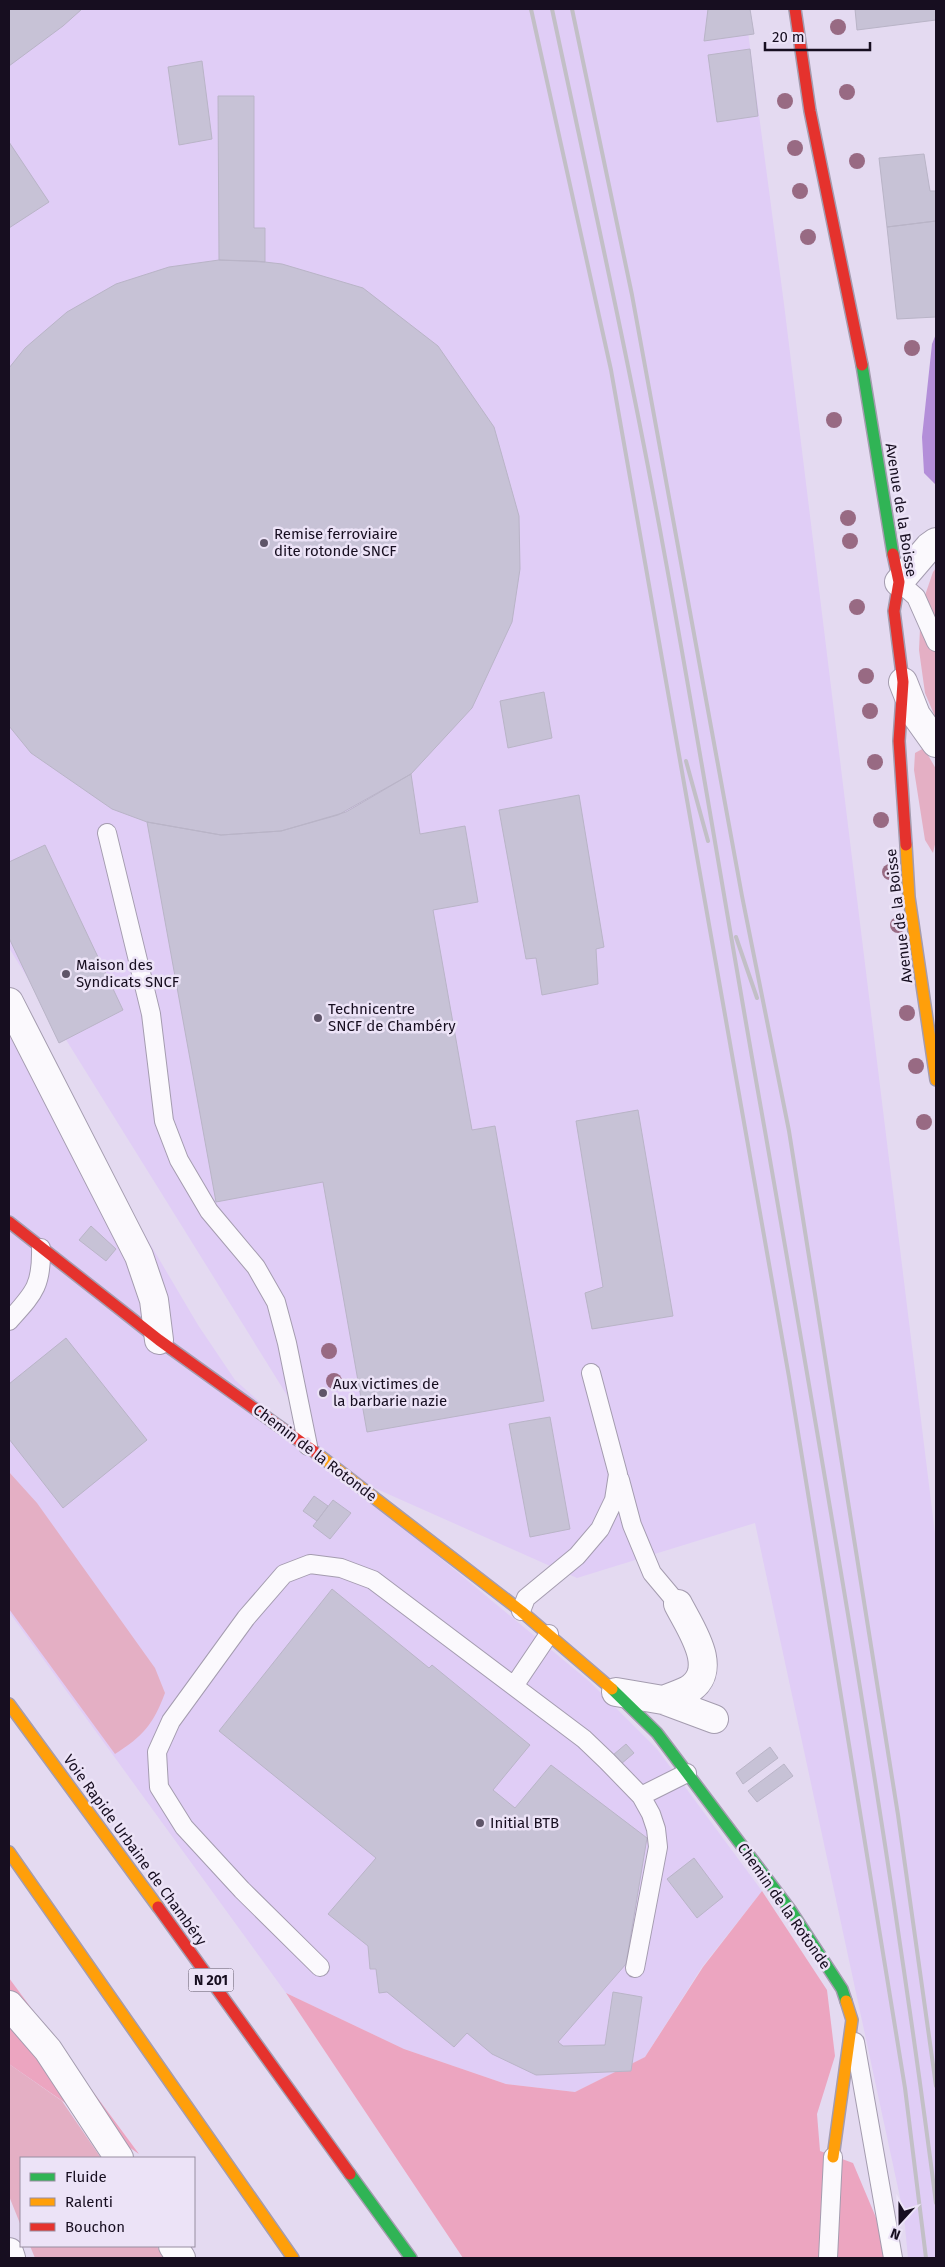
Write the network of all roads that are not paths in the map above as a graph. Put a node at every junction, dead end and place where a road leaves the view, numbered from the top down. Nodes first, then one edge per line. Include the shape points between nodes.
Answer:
1 (795, 9) edge
2 (936, 542) edge
3 (899, 582) junction
4 (936, 642) edge
5 (902, 682) junction
6 (936, 743) edge
7 (107, 833) dead end
8 (9, 1002) edge
9 (936, 1080) edge
10 (9, 1222) edge
11 (41, 1248) junction
12 (9, 1321) edge
13 (159, 1340) junction
14 (592, 1373) dead end
15 (308, 1446) junction
16 (618, 1474) junction
17 (678, 1604) joint
18 (521, 1611) junction
19 (549, 1634) junction
20 (514, 1686) junction
21 (616, 1692) junction
22 (663, 1700) junction
23 (9, 1704) edge
24 (714, 1719) dead end
25 (687, 1773) junction
26 (641, 1796) junction
27 (9, 1852) edge
28 (320, 1967) dead end
29 (635, 1968) dead end
30 (9, 2005) edge
31 (852, 2020) junction
32 (118, 2157) edge
33 (833, 2157) joint
34 (174, 2247) edge
35 (9, 2252) edge
36 (11, 2258) edge
37 (181, 2258) edge
38 (293, 2258) edge
39 (411, 2258) edge
40 (828, 2258) edge
41 (893, 2258) edge

1 - 3 main road, Avenue de la Boisse via 810,112 869,397 888,532
2 - 3 street
3 - 4 lane via 916,597
3 - 5 main road, Avenue de la Boisse via 894,611
5 - 6 street via 916,715
5 - 9 main road, Avenue de la Boisse via 899,741 909,897
7 - 15 lane via 150,1014 164,1121 179,1160 209,1211 256,1267 276,1302
8 - 13 street via 140,1256 154,1300
10 - 11 main road, Chemin de la Rotonde
11 - 12 lane via 34,1293
11 - 13 main road, Chemin de la Rotonde
13 - 15 main road, Chemin de la Rotonde
14 - 16 lane
15 - 18 main road, Chemin de la Rotonde
16 - 17 lane via 632,1525 652,1573
16 - 18 lane via 614,1500 600,1529 576,1556 526,1598
17 - 22 street via 704,1658 700,1676 689,1689
18 - 19 main road, Chemin de la Rotonde
19 - 20 lane
19 - 21 main road, Chemin de la Rotonde
20 - 26 lane via 584,1739
20 - 28 lane via 373,1580 341,1568 310,1564 284,1574 246,1618 171,1721 157,1752 159,1788 184,1827
21 - 22 street
21 - 25 main road, Chemin de la Rotonde via 657,1733
22 - 24 street
23 - 39 main road, Voie Rapide Urbaine de Chambéry / N 201
25 - 26 lane
25 - 31 main road, Chemin de la Rotonde via 792,1911 842,1989
26 - 29 lane via 656,1829 658,1847
27 - 38 main road
30 - 32 street via 48,2050
31 - 33 main road, Chemin de la Rotonde
31 - 41 lane
33 - 40 lane
34 - 37 street
35 - 36 street

